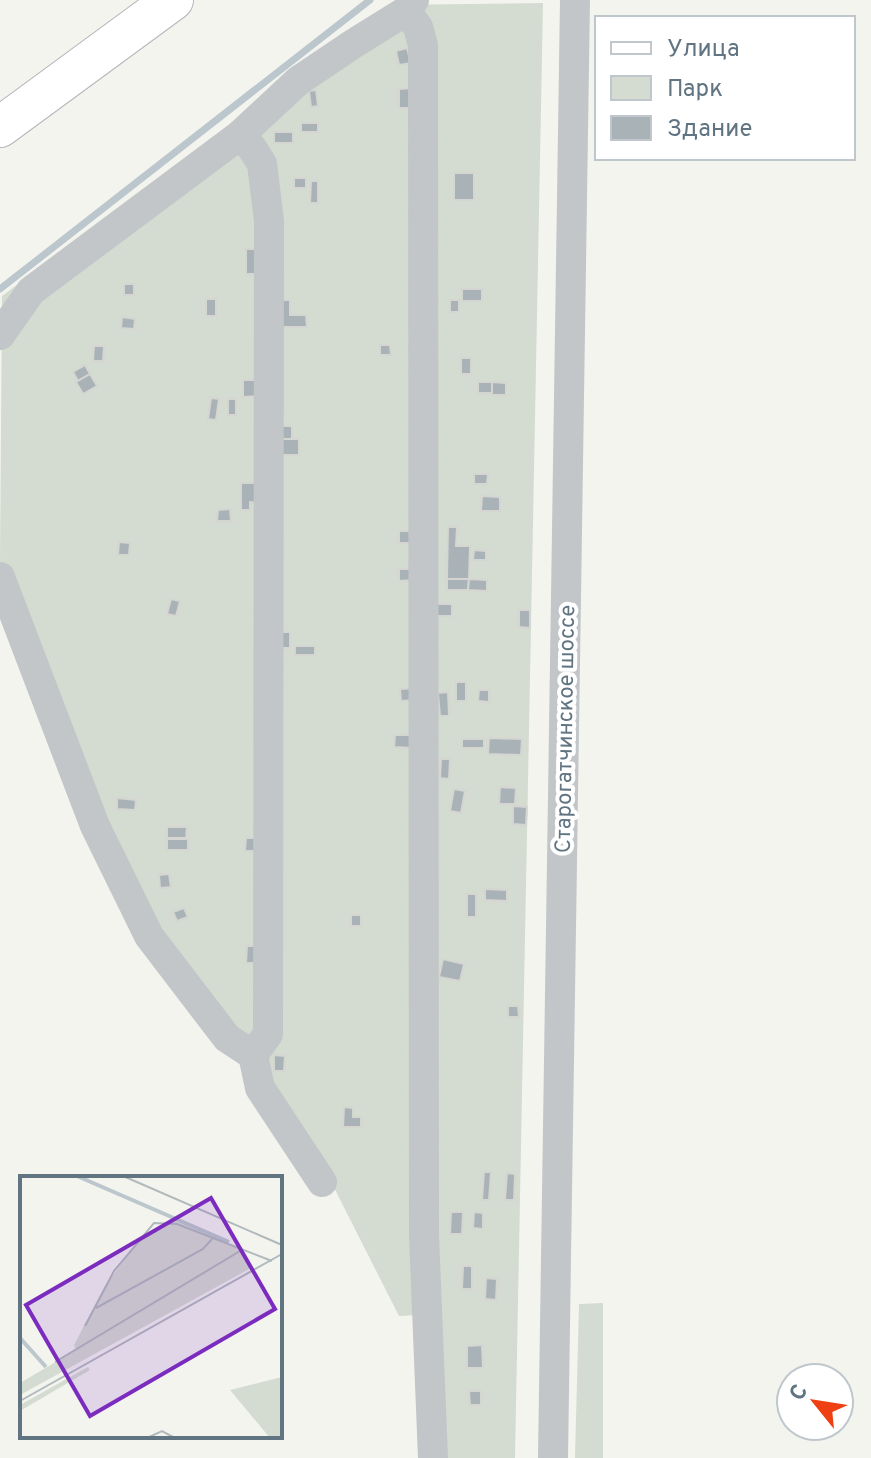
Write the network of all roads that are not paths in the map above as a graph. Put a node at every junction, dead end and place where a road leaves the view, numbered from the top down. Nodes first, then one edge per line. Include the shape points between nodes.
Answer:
1 (173, 0) edge
2 (575, 0) edge
3 (410, 6) edge
4 (0, 127) edge
5 (240, 135) junction
6 (0, 335) edge
7 (0, 577) edge
8 (253, 1055) junction
9 (322, 1182) dead end
10 (433, 1458) edge
11 (553, 1458) edge

1 - 4 main road
2 - 11 street, Старогатчинское шоссе
3 - 5 street via 298,81
3 - 10 street via 423,45 424,1235
5 - 6 street via 31,291
5 - 8 street via 262,164 269,221 268,1034
7 - 8 street via 95,826 149,936 227,1038
8 - 9 street via 260,1088

